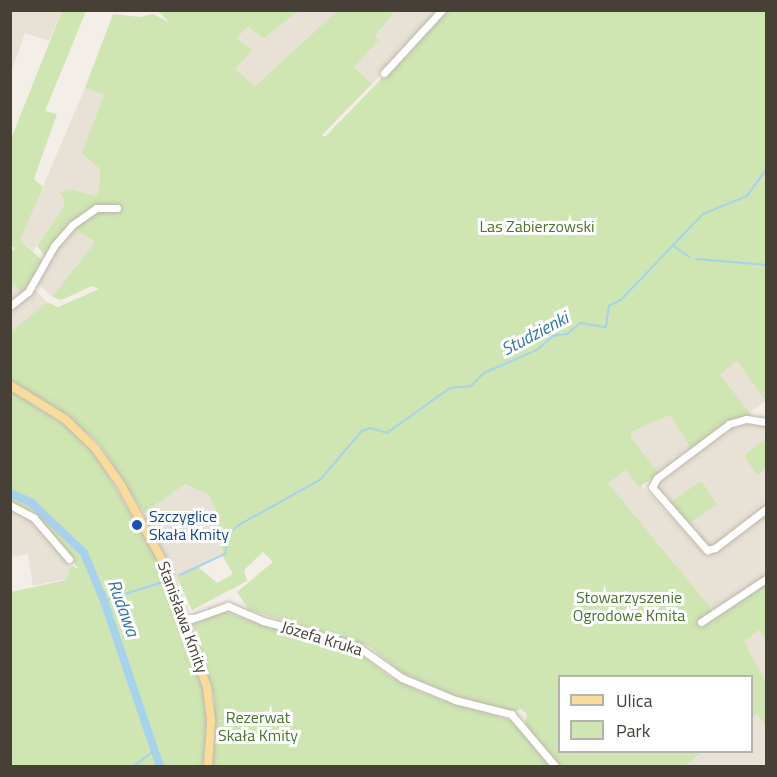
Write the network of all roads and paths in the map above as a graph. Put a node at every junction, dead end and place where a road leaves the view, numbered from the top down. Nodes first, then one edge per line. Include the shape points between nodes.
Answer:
1 (442, 10) edge
2 (384, 73) dead end
3 (117, 208) dead end
4 (10, 306) edge
5 (10, 385) edge
6 (766, 422) edge
7 (10, 505) edge
8 (766, 509) edge
9 (69, 559) dead end
10 (766, 579) edge
11 (186, 621) junction
12 (701, 622) dead end
13 (208, 766) edge
14 (555, 766) edge

1 - 2 street
3 - 4 street via 96,208 72,225 54,246 28,292
5 - 11 main road, Stanisława Kmity via 69,423 104,459 161,558
6 - 8 street via 746,419 729,424 657,478 652,487 708,550
7 - 9 street via 34,518
10 - 12 street
11 - 13 main road, Stanisława Kmity via 209,702
11 - 14 street, Józefa Kruka via 228,606 263,621 357,646 402,678 519,720

